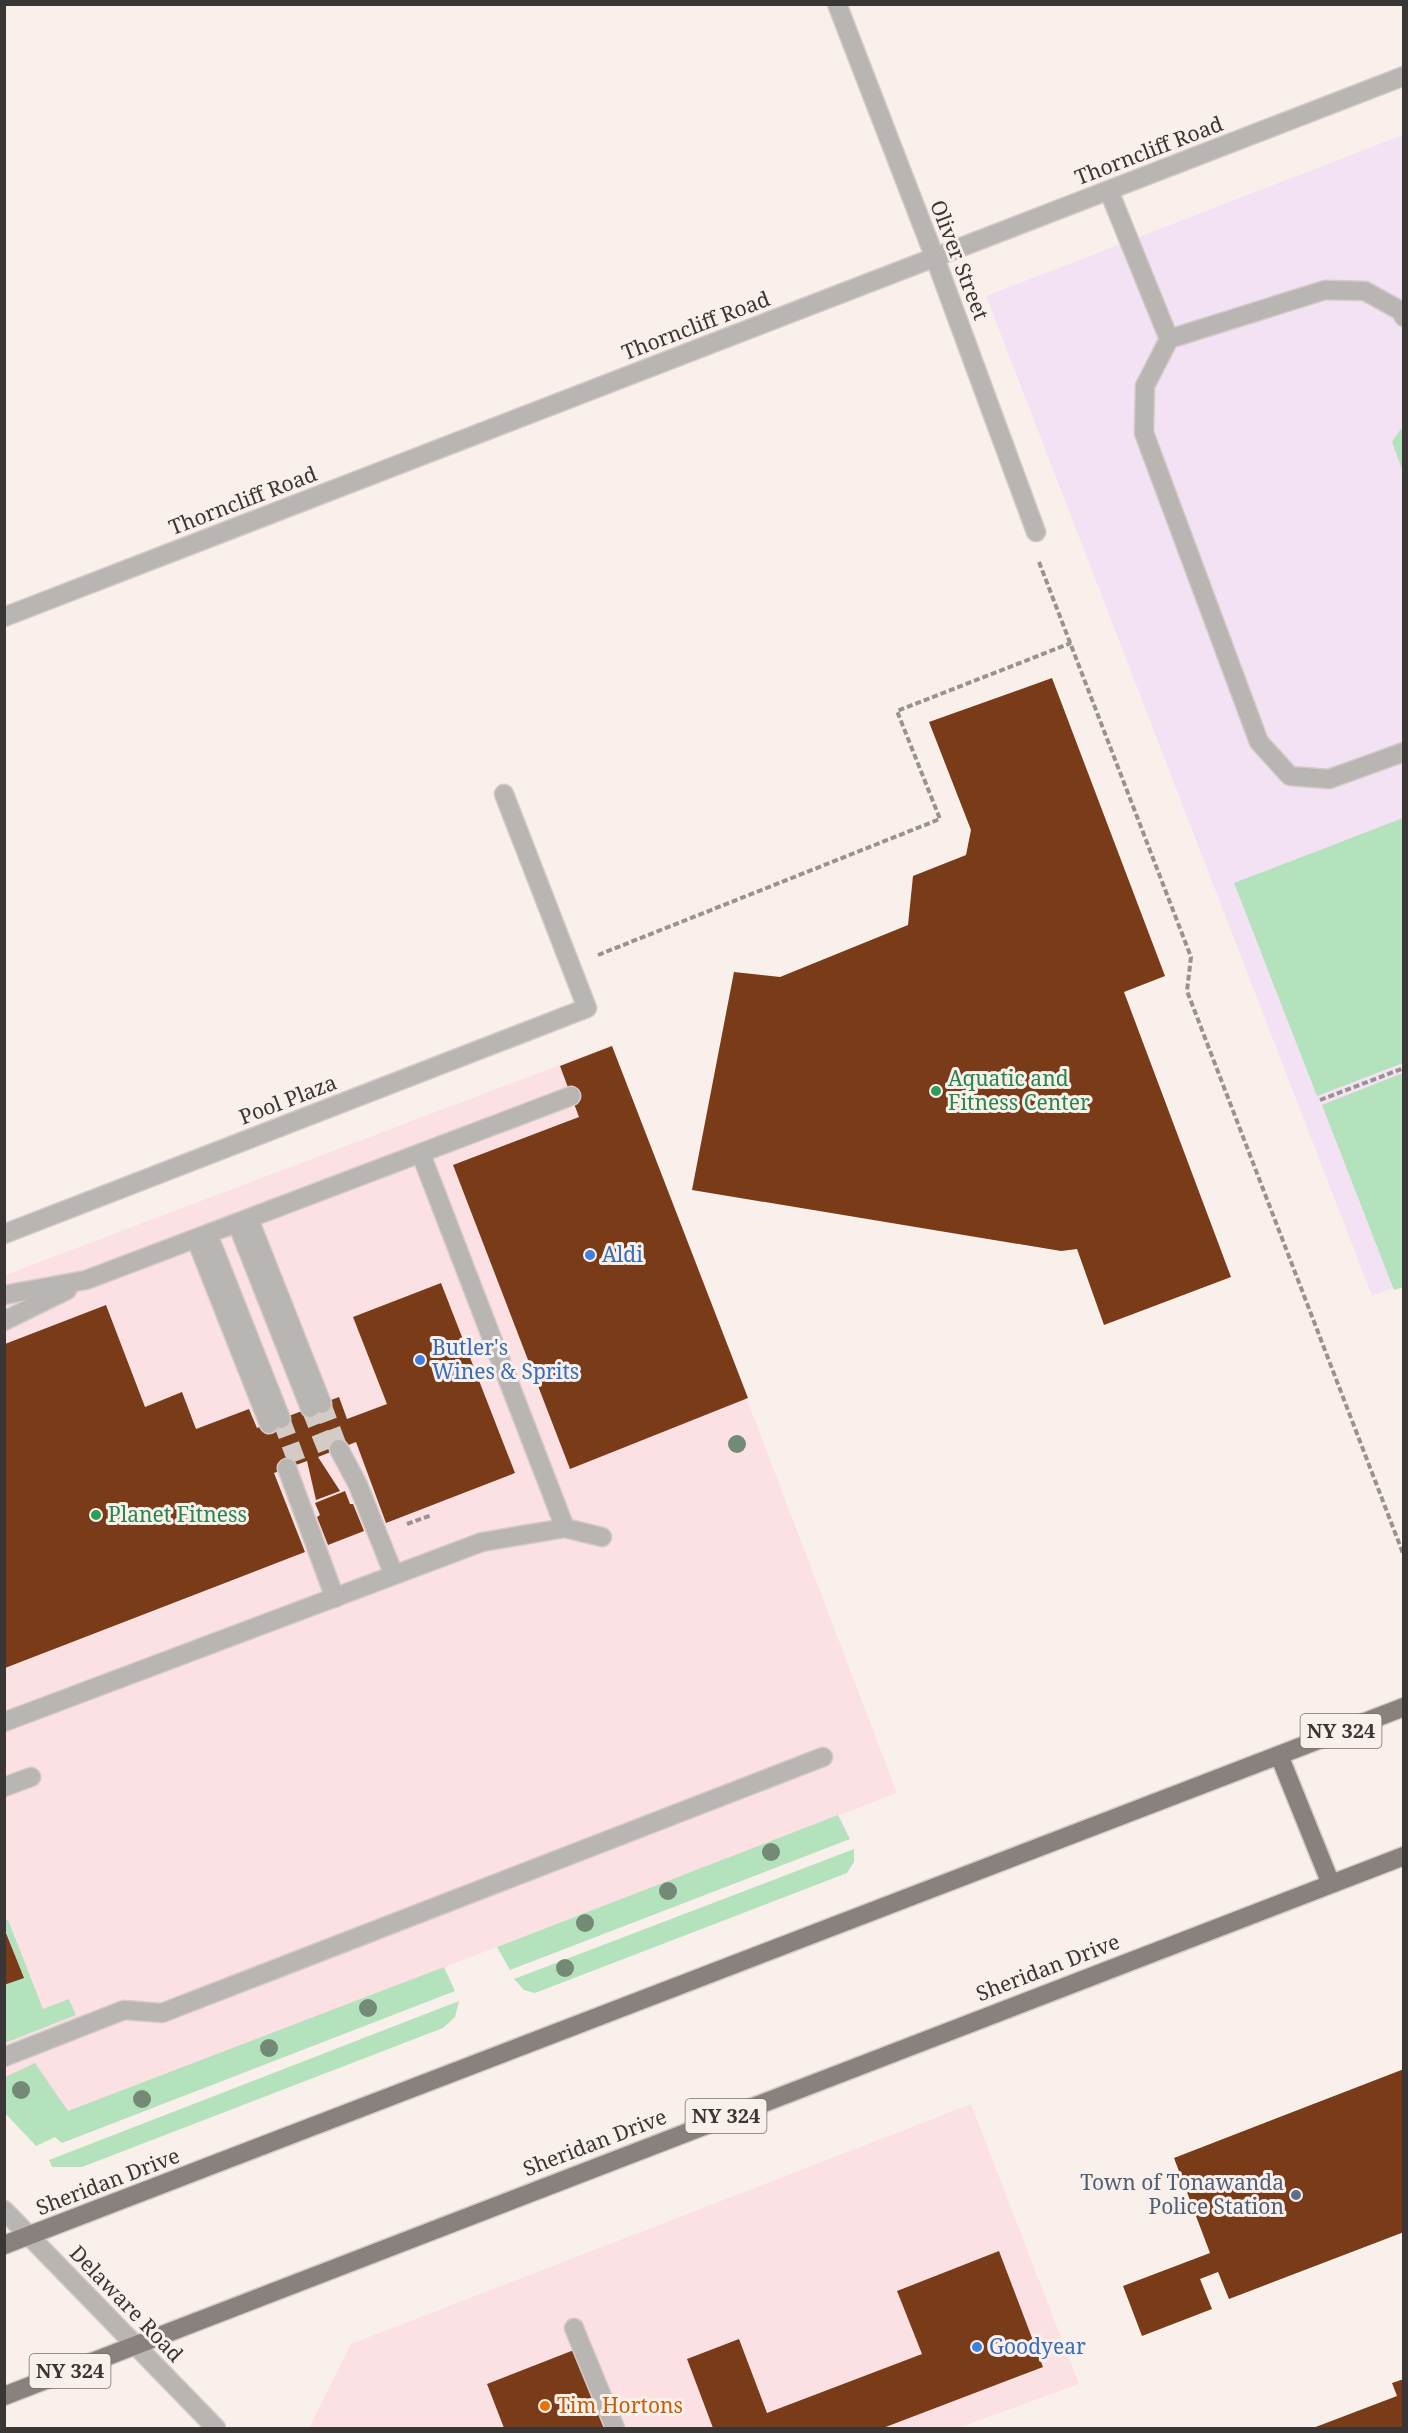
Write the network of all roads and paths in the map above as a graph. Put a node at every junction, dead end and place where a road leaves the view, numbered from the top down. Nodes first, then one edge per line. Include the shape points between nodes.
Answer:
1 (837, 4) edge
2 (1404, 76) edge
3 (1109, 191) junction
4 (935, 258) junction
5 (1404, 317) edge
6 (1169, 339) junction
7 (1036, 532) joint
8 (4, 617) edge
9 (1071, 643) junction
10 (1404, 752) edge
11 (504, 794) dead end
12 (597, 955) dead end
13 (1404, 1068) edge
14 (571, 1096) dead end
15 (1320, 1100) dead end
16 (421, 1154) junction
17 (243, 1221) junction
18 (4, 1234) edge
19 (202, 1237) junction
20 (86, 1280) junction
21 (4, 1295) edge
22 (4, 1321) edge
23 (316, 1406) tunnel mouth
24 (275, 1422) tunnel mouth
25 (334, 1451) tunnel mouth
26 (292, 1466) tunnel mouth
27 (565, 1528) junction
28 (602, 1537) dead end
29 (1404, 1556) edge
30 (394, 1575) junction
31 (335, 1598) junction
32 (1404, 1707) edge
33 (4, 1722) edge
34 (1279, 1755) junction
35 (823, 1757) dead end
36 (31, 1777) dead end
37 (4, 1787) edge
38 (1404, 1856) edge
39 (1330, 1884) junction
40 (4, 2057) edge
41 (4, 2210) edge
42 (29, 2236) junction
43 (4, 2246) edge
44 (574, 2328) dead end
45 (136, 2346) junction
46 (4, 2396) edge
47 (216, 2428) edge
48 (615, 2428) edge

1 - 4 street, Oliver Street
2 - 3 street, Thorncliff Road
3 - 4 street, Thorncliff Road
3 - 6 street
4 - 7 street, Oliver Street
4 - 8 street, Thorncliff Road
5 - 6 street via 1401,311 1365,291 1325,290
6 - 10 street via 1144,386 1144,433 1259,742 1290,776 1329,779
7 - 9 path via 1034,548
9 - 12 path via 897,711 940,819
9 - 29 path via 1191,957 1187,991
11 - 18 street, Pool Plaza via 587,1008
13 - 15 path
14 - 16 street
16 - 17 street
16 - 27 street
17 - 19 street
17 - 23 street
19 - 20 street
19 - 24 street
20 - 21 street
20 - 22 street
25 - 30 street via 358,1485
26 - 31 street via 300,1508
27 - 28 street
27 - 30 street via 482,1542
30 - 31 street
31 - 33 street
32 - 34 main road, Sheridan Drive / NY 324
34 - 39 main road
34 - 42 main road, Sheridan Drive / NY 324
35 - 40 street via 162,2013 124,2010
36 - 37 street
38 - 39 main road, Sheridan Drive / NY 324
39 - 45 main road, Sheridan Drive / NY 324
41 - 42 street, Delaware Road
42 - 43 main road, Sheridan Drive / NY 324
42 - 45 street, Delaware Road
44 - 48 street
45 - 46 main road, Sheridan Drive / NY 324
45 - 47 street, Delaware Road

